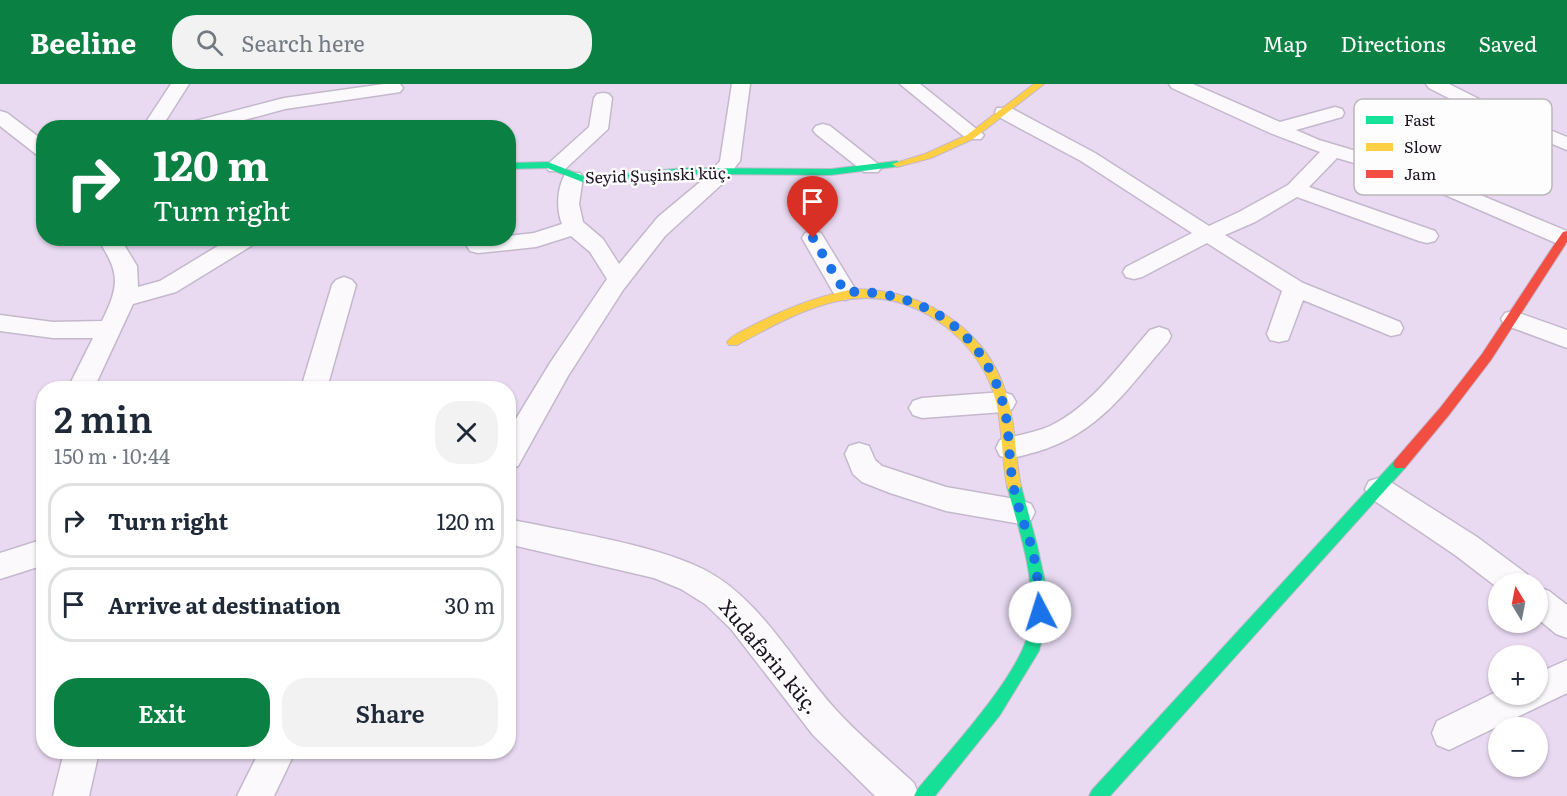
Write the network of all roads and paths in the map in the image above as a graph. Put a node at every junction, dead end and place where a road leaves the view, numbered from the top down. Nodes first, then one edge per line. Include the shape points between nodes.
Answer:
1 (180, 84) edge
2 (741, 84) edge
3 (909, 84) edge
4 (1040, 84) edge
5 (1178, 84) edge
6 (1436, 84) edge
7 (394, 88) dead end
8 (603, 98) dead end
9 (1465, 99) edge
10 (1004, 112) junction
11 (1335, 113) dead end
12 (0, 117) edge
13 (156, 120) edge
14 (222, 120) edge
15 (1277, 129) junction
16 (823, 130) dead end
17 (974, 135) junction
18 (1552, 137) edge
19 (1567, 144) edge
20 (36, 145) edge
21 (1332, 150) junction
22 (1354, 157) edge
23 (516, 166) edge
24 (871, 168) junction
25 (723, 171) junction
26 (564, 172) junction
27 (1295, 189) junction
28 (1464, 195) edge
29 (574, 227) junction
30 (1208, 235) junction
31 (1427, 236) dead end
32 (1565, 236) edge
33 (813, 238) dead end
34 (516, 242) edge
35 (114, 246) edge
36 (235, 246) edge
37 (1134, 272) dead end
38 (619, 278) junction
39 (344, 285) dead end
40 (1295, 288) junction
41 (845, 292) junction
42 (124, 299) junction
43 (1513, 319) junction
44 (0, 323) edge
45 (110, 328) junction
46 (1391, 328) dead end
47 (1279, 334) dead end
48 (1159, 336) dead end
49 (1567, 339) edge
50 (734, 342) dead end
51 (84, 381) edge
52 (316, 381) edge
53 (1003, 402) junction
54 (922, 408) dead end
55 (516, 444) edge
56 (1010, 448) junction
57 (859, 454) dead end
58 (1379, 489) junction
59 (1021, 513) junction
60 (516, 533) edge
61 (36, 555) edge
62 (0, 567) edge
63 (1502, 573) edge
64 (1548, 609) edge
65 (1567, 624) edge
66 (1567, 676) edge
67 (1548, 685) edge
68 (1506, 705) edge
69 (1449, 733) dead end
70 (80, 759) edge
71 (274, 759) edge
72 (71, 796) edge
73 (255, 796) edge
74 (901, 796) edge
75 (923, 796) edge
76 (1098, 796) edge

1 - 13 street
2 - 25 street via 730,161
3 - 17 street
4 - 10 street, Seyid Şuşinski küç.
5 - 15 street
6 - 9 street
7 - 14 street via 284,104
8 - 26 street via 598,129 572,150
10 - 17 street, Seyid Şuşinski küç.
10 - 30 street via 1078,151
11 - 15 street
12 - 20 street
15 - 21 street
16 - 24 street
17 - 24 street, Seyid Şuşinski küç. via 942,150
18 - 19 street
21 - 22 street
21 - 27 street
23 - 26 street, Seyid Şuşinski küç. via 545,165
24 - 25 street, Seyid Şuşinski küç. via 796,174
25 - 26 street, Seyid Şuşinski küç. via 585,180
25 - 38 street via 659,228
26 - 29 street
27 - 30 street
27 - 31 street
28 - 32 street
29 - 34 street via 536,240
29 - 38 street via 599,248 610,270
30 - 37 street
30 - 40 street
32 - 43 street
33 - 41 street
35 - 42 street via 127,269
36 - 42 street via 168,287
38 - 55 street
39 - 52 street
40 - 46 street
40 - 47 street
41 - 50 street via 782,316
41 - 53 street via 871,291 895,296 945,319 974,345
42 - 45 street
43 - 49 street
43 - 58 street via 1433,428
44 - 45 street via 53,330
45 - 51 street
48 - 56 street via 1091,411 1067,429
53 - 54 street
53 - 56 street
56 - 59 street via 1012,478
57 - 59 street via 863,466 872,474 900,485 946,500
58 - 63 street
58 - 76 street
59 - 75 street via 1034,559 1040,612 1030,653 999,703
60 - 74 street, Xudafərin küç. via 656,565 692,579 716,594 742,619 825,723
61 - 62 street
64 - 65 street
66 - 67 street
68 - 69 street
70 - 72 street
71 - 73 street

